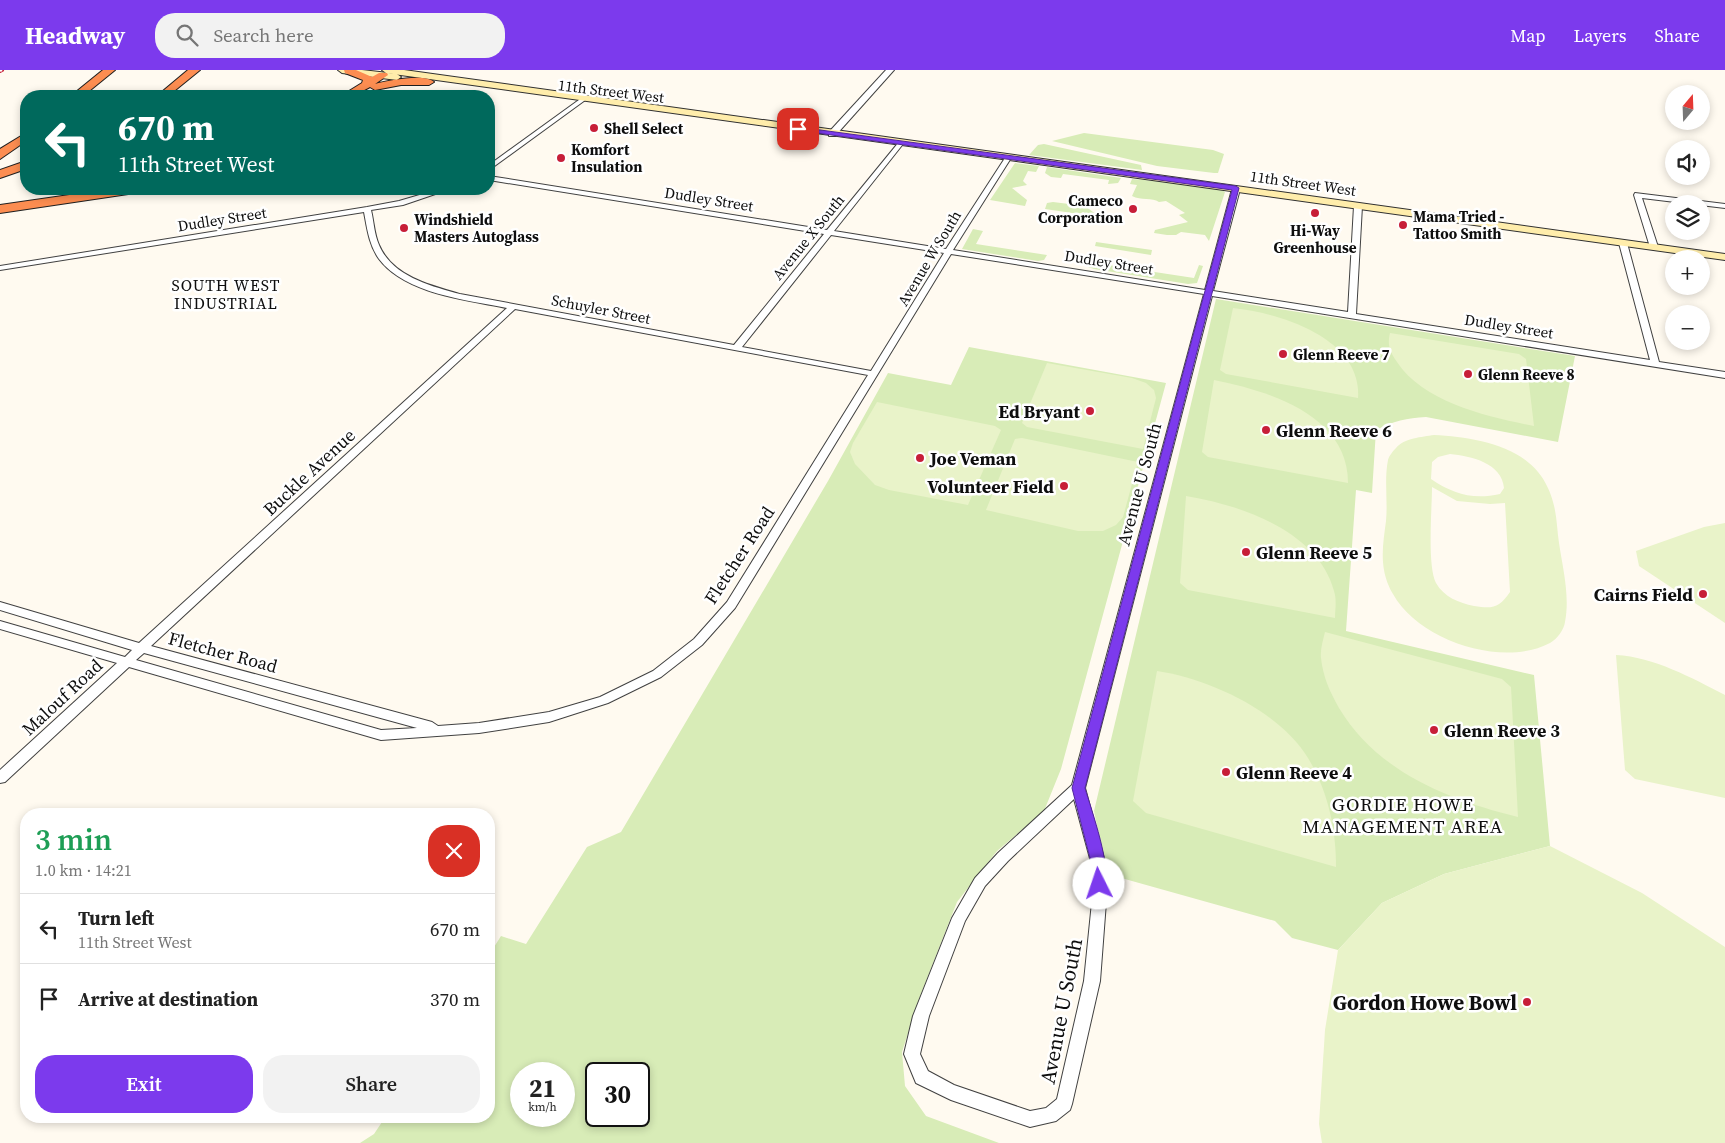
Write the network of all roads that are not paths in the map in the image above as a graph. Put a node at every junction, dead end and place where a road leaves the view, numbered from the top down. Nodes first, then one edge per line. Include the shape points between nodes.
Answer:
1 (110, 70) edge
2 (195, 70) edge
3 (207, 70) edge
4 (346, 70) edge
5 (890, 70) edge
6 (388, 73) edge
7 (429, 82) junction
8 (370, 86) junction
9 (84, 90) edge
10 (170, 90) edge
11 (183, 90) edge
12 (360, 90) edge
13 (366, 90) edge
14 (582, 100) junction
15 (832, 134) junction
16 (20, 140) edge
17 (901, 143) junction
18 (0, 155) edge
19 (1008, 158) junction
20 (495, 164) edge
21 (20, 167) edge
22 (0, 174) edge
23 (20, 176) edge
24 (495, 179) edge
25 (0, 183) edge
26 (1236, 188) junction
27 (97, 195) edge
28 (427, 195) edge
29 (1358, 206) junction
30 (1725, 206) edge
31 (367, 209) junction
32 (0, 210) edge
33 (829, 232) junction
34 (1623, 243) junction
35 (1654, 247) junction
36 (949, 250) junction
37 (1725, 257) edge
38 (2, 268) edge
39 (0, 278) edge
40 (1208, 292) junction
41 (514, 306) junction
42 (1352, 314) junction
43 (736, 348) junction
44 (1655, 364) junction
45 (874, 374) junction
46 (1725, 375) edge
47 (0, 606) edge
48 (0, 625) edge
49 (141, 648) junction
50 (126, 662) junction
51 (438, 729) junction
52 (0, 778) edge
53 (1078, 788) junction

1 - 9 highway
2 - 10 highway
3 - 11 highway
4 - 6 main road, 11th Street West
4 - 8 highway via 367,77
5 - 15 street
6 - 7 main road, 11th Street West
6 - 8 highway
6 - 14 main road, 11th Street West
7 - 8 highway
7 - 14 main road, 11th Street West
8 - 12 highway
8 - 13 highway
14 - 15 main road, 11th Street West
14 - 20 street
15 - 17 main road, 11th Street West
16 - 18 highway
17 - 19 main road, 11th Street West
17 - 33 street, Avenue X South
19 - 26 main road, 11th Street West
19 - 36 street, Avenue W South
21 - 22 highway
23 - 25 highway
24 - 33 street, Dudley Street
26 - 29 main road, 11th Street West
26 - 40 street, Avenue U South
27 - 32 highway
28 - 31 street, Dudley Street
29 - 34 main road, 11th Street West
29 - 42 street
30 - 35 street via 1638,195
31 - 38 street, Dudley Street
31 - 41 street, Schuyler Street via 376,247 391,268 424,286
33 - 36 street, Dudley Street
33 - 43 street, Avenue X South
34 - 35 main road, 11th Street West
34 - 44 street
35 - 37 main road, 11th Street West
36 - 40 street, Dudley Street
36 - 45 street, Avenue W South
38 - 39 street
40 - 42 street, Dudley Street
40 - 53 street, Avenue U South
41 - 43 street, Schuyler Street
41 - 49 street, Buckle Avenue
42 - 44 street, Dudley Street
43 - 45 street, Schuyler Street
44 - 46 street, Dudley Street
45 - 51 street, Fletcher Road via 732,605 698,642 658,674 604,700 549,717 479,728
47 - 49 street, Fletcher Road
48 - 50 street, Fletcher Road
49 - 50 street, Buckle Avenue
49 - 51 street, Fletcher Road
50 - 51 street, Fletcher Road via 381,735
50 - 52 street, Malouf Road
53 - 53 street, Avenue U South via 1002,857 980,882 956,927 922,1016 912,1054 922,1077 951,1092 1030,1119 1050,1115 1064,1104 1092,981 1099,866

